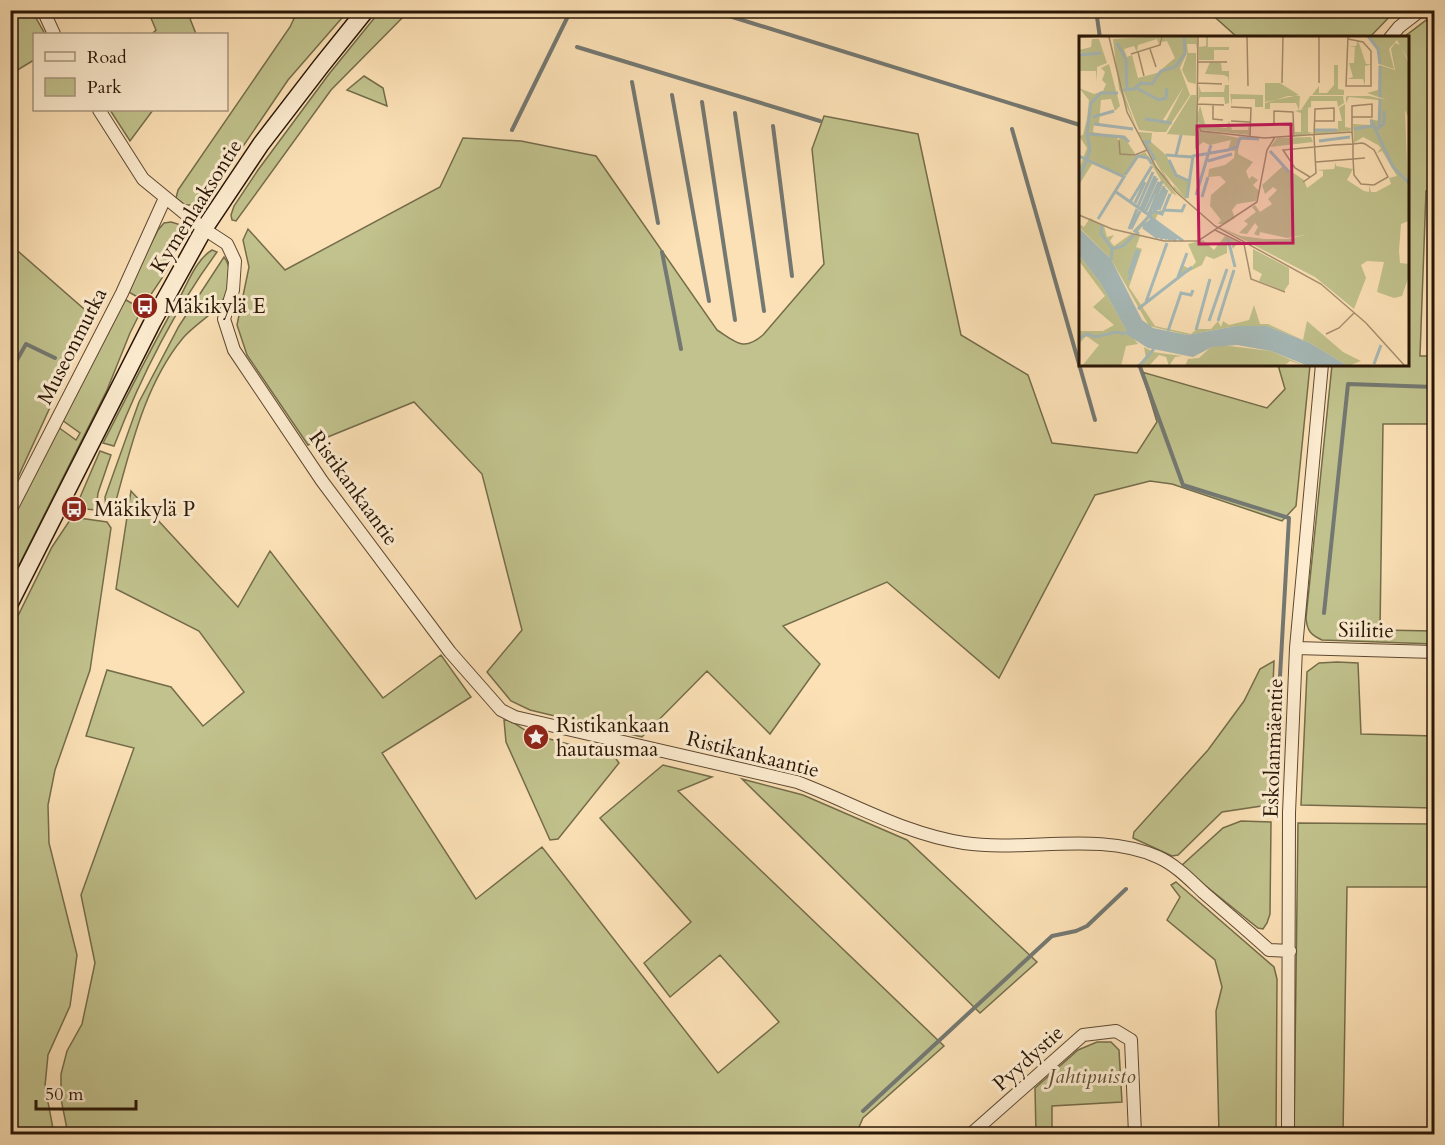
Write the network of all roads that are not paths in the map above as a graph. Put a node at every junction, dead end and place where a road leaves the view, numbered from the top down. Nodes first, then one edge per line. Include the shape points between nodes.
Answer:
1 (43, 10) edge
2 (366, 10) edge
3 (1421, 10) edge
4 (54, 33) edge
5 (1392, 36) edge
6 (100, 111) edge
7 (165, 198) junction
8 (204, 229) junction
9 (1322, 366) edge
10 (10, 511) edge
11 (10, 603) edge
12 (1296, 648) junction
13 (1434, 652) edge
14 (1290, 951) junction
15 (971, 1134) edge
16 (1135, 1134) edge
17 (1288, 1134) edge

1 - 4 street
2 - 8 main road, Kymenlaaksontie via 261,144
3 - 5 street
6 - 7 street, Ristikankaantie via 143,179
7 - 8 street, Ristikankaantie
7 - 10 street, Museonmutka via 122,293
8 - 11 main road, Kymenlaaksontie
8 - 14 street, Ristikankaantie via 227,244 235,261 233,290 224,319 234,350 330,490 450,652 501,710 515,717 797,782 874,816 964,843 1100,844 1143,851 1173,865 1269,951
9 - 12 street, Eskolanmäentie
12 - 13 street, Siilitie
12 - 14 street, Eskolanmäentie via 1289,813
14 - 17 street, Eskolanmäentie
15 - 16 street, Pyydystie via 1083,1035 1116,1031 1131,1040

